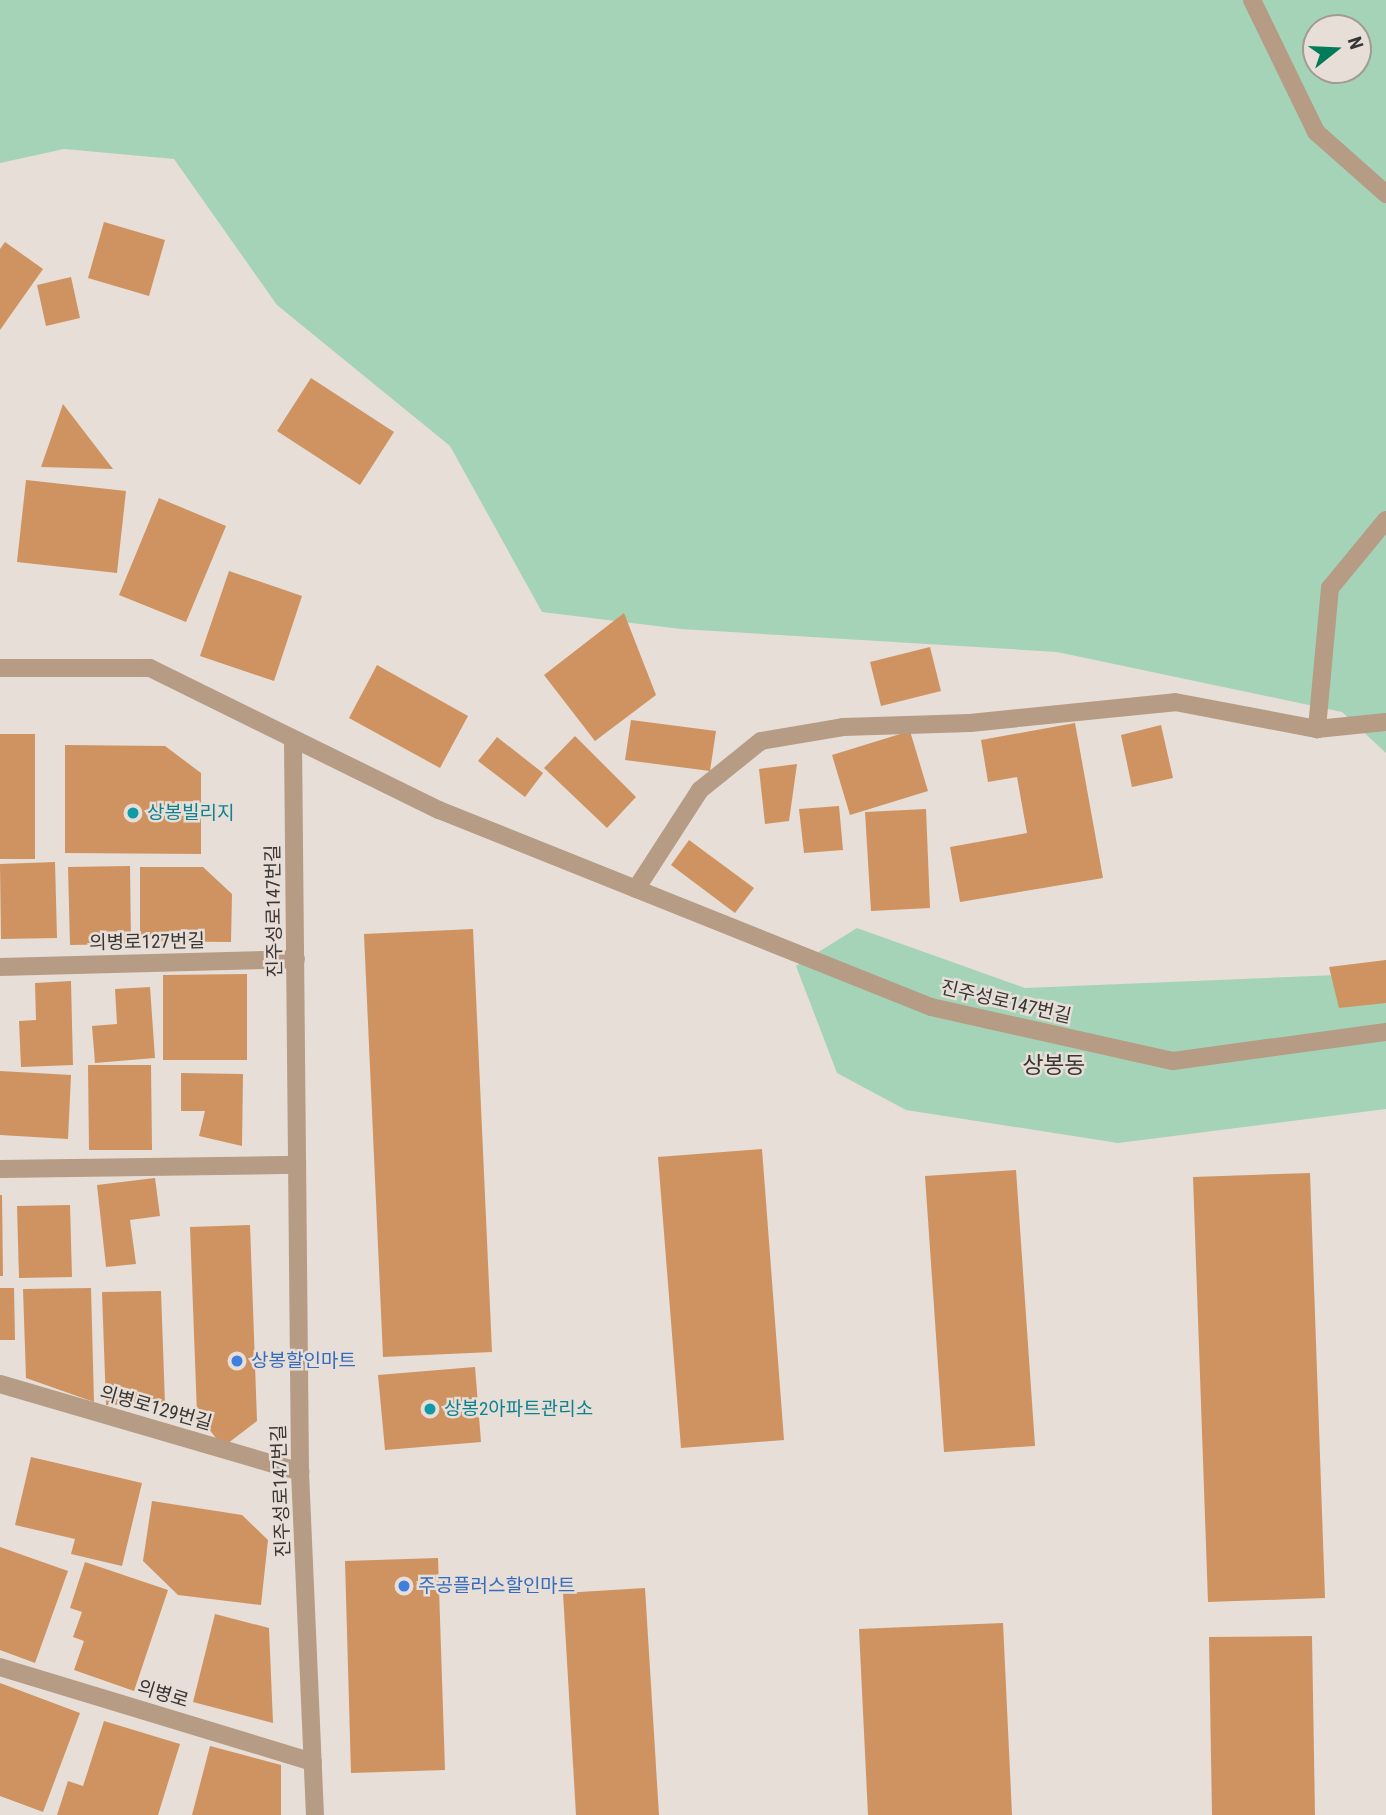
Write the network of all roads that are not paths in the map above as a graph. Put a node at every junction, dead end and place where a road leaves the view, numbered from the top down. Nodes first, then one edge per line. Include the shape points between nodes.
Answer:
1 (1252, 0) edge
2 (1386, 194) edge
3 (1386, 520) edge
4 (0, 668) edge
5 (1386, 722) edge
6 (1317, 729) junction
7 (293, 741) junction
8 (636, 889) junction
9 (296, 959) junction
10 (0, 967) edge
11 (1386, 1032) edge
12 (298, 1165) junction
13 (0, 1169) edge
14 (0, 1384) edge
15 (300, 1472) junction
16 (0, 1667) edge
17 (313, 1762) junction
18 (315, 1815) edge

1 - 2 street via 1316,132
3 - 6 street via 1330,588
4 - 7 street, 진주성로147번길 via 150,668
5 - 6 street
6 - 8 street via 1175,702 970,723 843,727 761,741 700,790
7 - 8 street, 진주성로147번길 via 439,810
7 - 9 street, 진주성로147번길
8 - 11 street, 진주성로147번길 via 931,1007 1173,1061
9 - 10 street, 의병로127번길
9 - 12 street, 진주성로147번길
12 - 13 street
12 - 15 street, 진주성로147번길
14 - 15 street, 의병로129번길
15 - 17 street, 진주성로147번길
16 - 17 street, 의병로
17 - 18 street, 진주성로147번길

